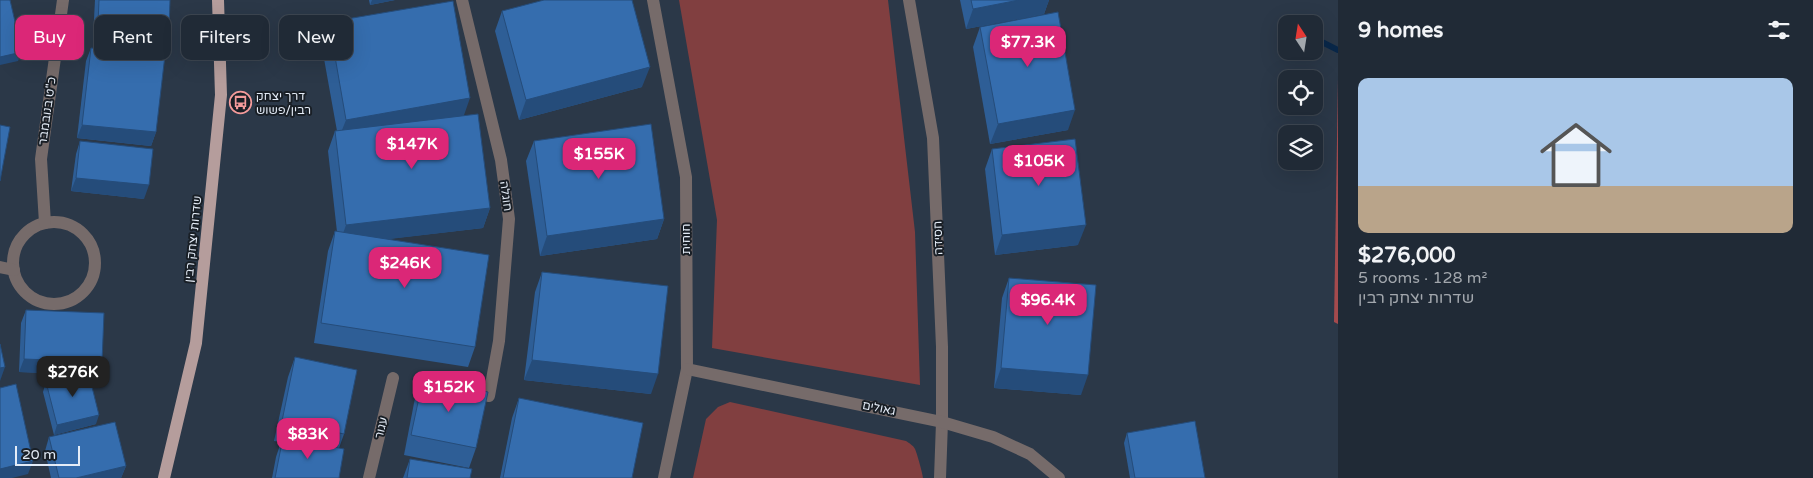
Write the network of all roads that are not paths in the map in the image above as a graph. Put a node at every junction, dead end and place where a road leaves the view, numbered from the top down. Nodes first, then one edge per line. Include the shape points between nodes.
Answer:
1 (63, 0) edge
2 (218, 0) edge
3 (653, 0) edge
4 (909, 0) edge
5 (465, 1) edge
6 (45, 223) junction
7 (0, 267) edge
8 (14, 270) junction
9 (687, 369) junction
10 (393, 378) dead end
11 (489, 396) edge
12 (942, 422) junction
13 (164, 478) edge
14 (369, 478) edge
15 (664, 478) edge
16 (940, 478) edge
17 (1059, 478) edge

1 - 6 street, כ"ט בנובמבר via 41,160
2 - 13 main road, שדרות יצחק רבין via 221,95 196,344
3 - 9 street, חוחית via 686,177
4 - 12 street, חסידה via 933,138
5 - 11 street, חוגלה via 501,160 509,219 499,341
6 - 8 street via 33,227 20,240 13,257
6 - 8 street via 59,222 72,226 92,245 96,258 89,285 80,296 53,304 27,294 18,283
7 - 8 street
9 - 12 street, גאולים
9 - 15 street, חוחית
10 - 14 street, עגור
12 - 16 street, חסידה
12 - 17 street, גאולים via 994,437 1030,454

